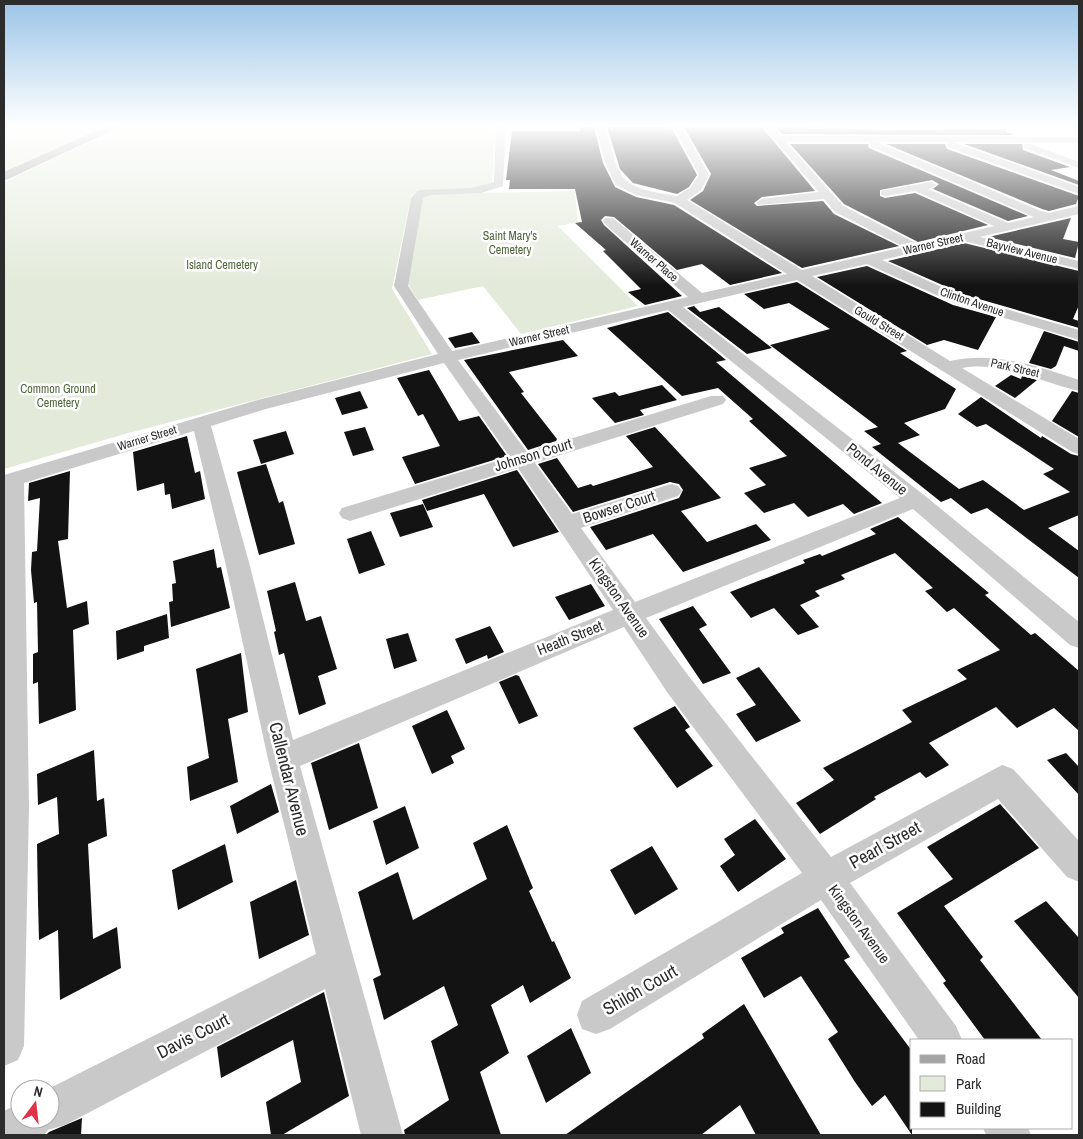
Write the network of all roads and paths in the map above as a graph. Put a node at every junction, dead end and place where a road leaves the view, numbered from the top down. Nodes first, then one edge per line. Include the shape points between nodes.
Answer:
1 (499, 179) edge
2 (616, 179) edge
3 (702, 179) edge
4 (812, 179) edge
5 (954, 179) edge
6 (1046, 179) edge
7 (958, 181) junction
8 (917, 188) junction
9 (1009, 190) dead end
10 (1079, 191) edge
11 (885, 193) dead end
12 (990, 194) junction
13 (826, 195) junction
14 (678, 200) junction
15 (762, 203) dead end
16 (1079, 210) edge
17 (1051, 217) junction
18 (609, 221) dead end
19 (1079, 221) edge
20 (1007, 227) junction
21 (965, 237) junction
22 (916, 248) junction
23 (868, 259) junction
24 (1079, 265) edge
25 (799, 274) junction
26 (698, 298) junction
27 (671, 305) junction
28 (1079, 335) edge
29 (448, 357) junction
30 (949, 366) junction
31 (1079, 386) edge
32 (717, 400) dead end
33 (201, 422) junction
34 (1079, 448) edge
35 (522, 459) junction
36 (9, 480) edge
37 (671, 491) dead end
38 (916, 500) junction
39 (350, 512) dead end
40 (568, 524) junction
41 (630, 614) junction
42 (1079, 637) edge
43 (282, 759) junction
44 (1079, 865) edge
45 (826, 878) junction
46 (336, 963) junction
47 (684, 964) joint
48 (596, 1015) dead end
49 (941, 1039) edge
50 (4, 1046) edge
51 (60, 1105) edge
52 (382, 1135) edge

1 - 29 street, Kingston Avenue via 499,184 491,188 432,191 421,193 416,198 401,286
2 - 14 street via 620,185 644,195
3 - 14 street via 697,188
4 - 13 street
5 - 7 street
6 - 10 street
7 - 8 street
7 - 12 street
8 - 11 street
8 - 20 street
9 - 12 street
12 - 17 street
13 - 15 street
13 - 22 street via 843,212
14 - 25 street, Gould Street
16 - 17 street, Warner Street
17 - 19 street
17 - 20 street, Warner Street
18 - 26 street, Warner Place
20 - 21 street, Warner Street
21 - 22 street, Warner Street
21 - 24 street, Bayview Avenue
22 - 23 street, Warner Street
23 - 25 street, Warner Street
23 - 28 street, Clinton Avenue via 959,300
25 - 26 street, Warner Street
25 - 30 street, Gould Street
26 - 27 street, Warner Street
27 - 29 street, Warner Street
27 - 38 street, Pond Avenue
29 - 33 street, Warner Street
29 - 35 street, Kingston Avenue
30 - 31 street, Park Street via 964,362 1002,363
30 - 34 street, Gould Street
32 - 35 street, Johnson Court
33 - 36 street, Warner Street
33 - 43 street, Callendar Avenue
35 - 39 street, Johnson Court
35 - 40 street, Kingston Avenue
36 - 50 street via 13,808
37 - 40 street, Bowser Court
38 - 41 street, Heath Street
38 - 42 street, Pond Avenue
40 - 41 street, Kingston Avenue
41 - 43 street, Heath Street
41 - 45 street, Kingston Avenue via 677,683
43 - 46 street, Callendar Avenue
44 - 45 street, Pearl Street via 1002,780
45 - 47 street, Pearl Street
45 - 49 street, Kingston Avenue
46 - 51 street, Davis Court
46 - 52 street, Callendar Avenue
47 - 48 street, Shiloh Court

